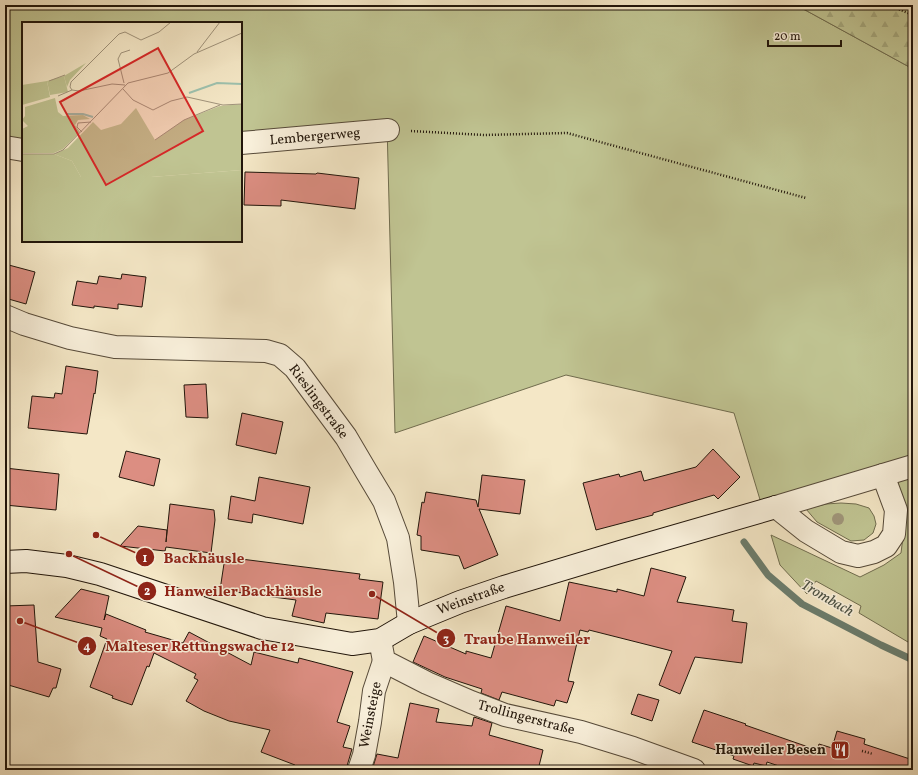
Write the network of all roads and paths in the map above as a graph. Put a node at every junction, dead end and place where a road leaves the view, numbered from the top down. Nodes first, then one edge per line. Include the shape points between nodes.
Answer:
1 (888, 5) edge
2 (913, 16) edge
3 (388, 130) joint
4 (242, 144) edge
5 (5, 147) edge
6 (22, 150) edge
7 (806, 198) dead end
8 (5, 316) edge
9 (913, 466) edge
10 (883, 475) junction
11 (776, 508) junction
12 (5, 562) edge
13 (409, 623) junction
14 (380, 640) junction
15 (384, 661) junction
16 (862, 751) dead end
17 (873, 754) dead end
18 (360, 770) edge
19 (694, 770) edge

1 - 2 path
3 - 4 street, Lembergerweg
3 - 7 path via 484,135 567,133
5 - 6 street
8 - 13 street, Rieslingstraße via 70,338 115,346 252,350 280,354 295,368 346,438 384,501 398,538
9 - 10 street, Weinstraße
10 - 11 street, Weinstraße
10 - 11 street via 896,510 894,534 886,546 874,552 858,556 841,552 806,531
11 - 13 street, Weinstraße via 504,587
12 - 14 street, Weinstraße via 67,566 100,574 262,628 352,644
13 - 14 street, Weinstraße
14 - 15 street
15 - 18 street, Weinsteige via 374,691
15 - 19 street, Trollingerstraße via 427,684 505,715 581,732
16 - 17 path

